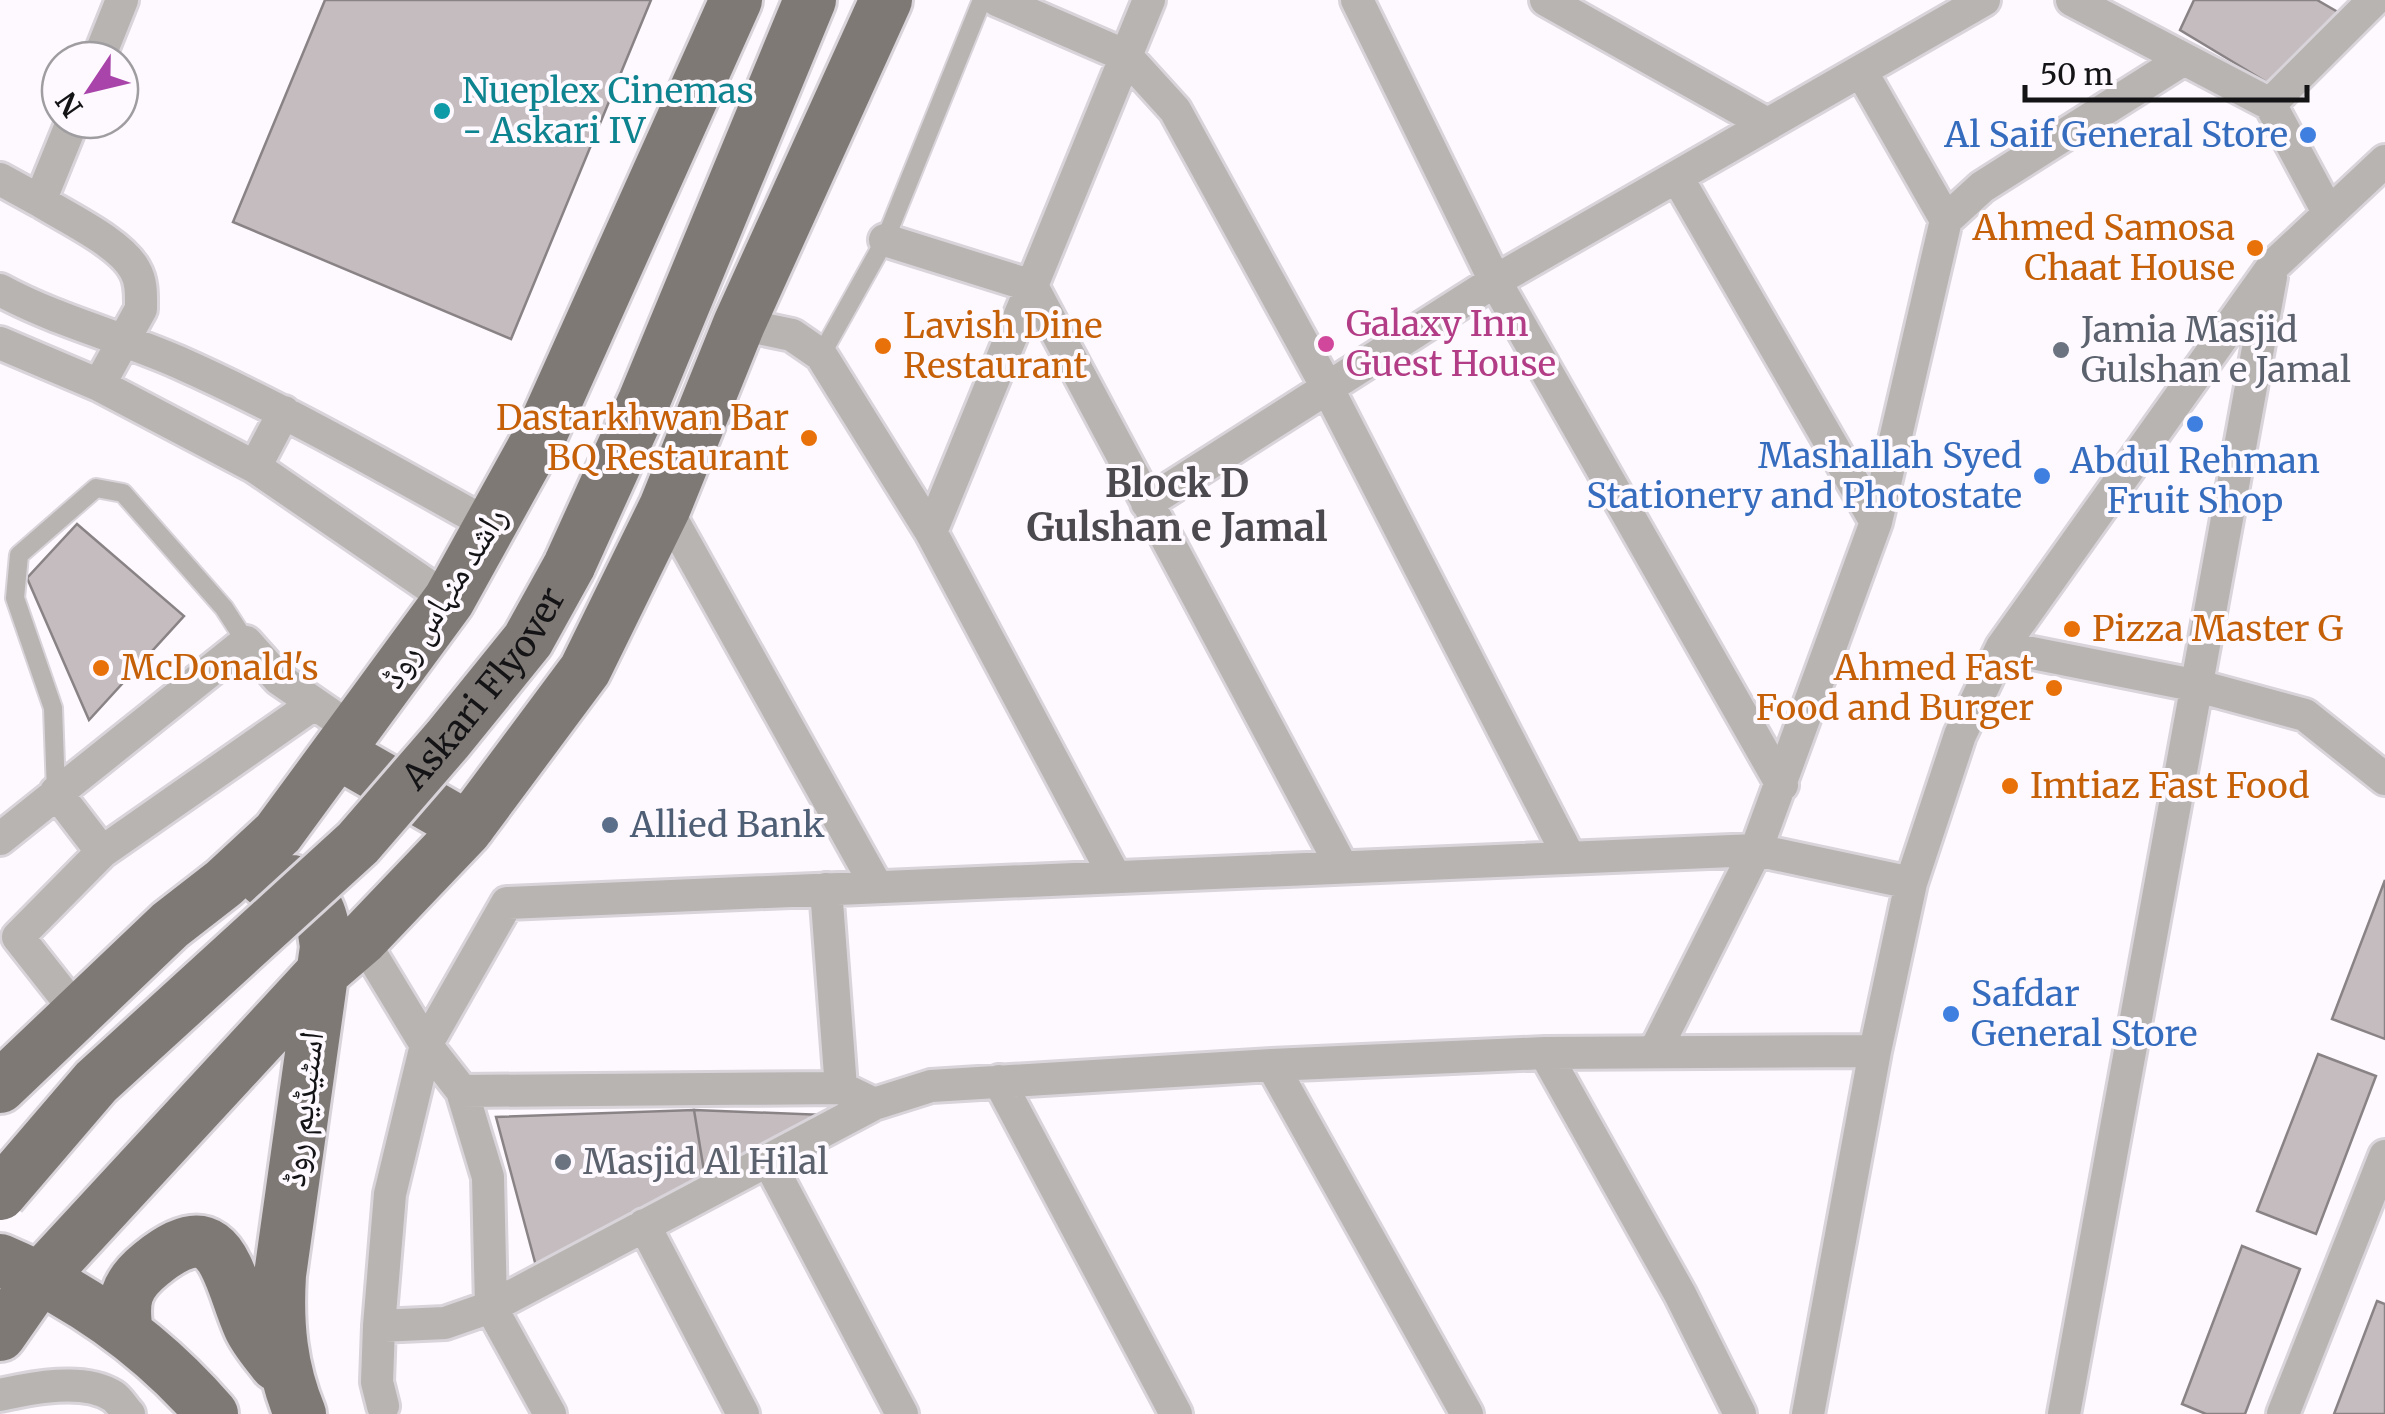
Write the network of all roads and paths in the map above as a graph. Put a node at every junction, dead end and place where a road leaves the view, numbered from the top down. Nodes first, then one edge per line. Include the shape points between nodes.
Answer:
1 (122, 0) edge
2 (736, 0) edge
3 (810, 0) edge
4 (886, 0) edge
5 (982, 0) edge
6 (997, 0) edge
7 (1149, 0) edge
8 (1357, 0) edge
9 (1546, 0) edge
10 (1984, 0) edge
11 (2072, 0) edge
12 (2374, 0) edge
13 (106, 40) edge
14 (1126, 56) junction
15 (2184, 59) junction
16 (1861, 71) junction
17 (2270, 104) junction
18 (1768, 124) junction
19 (65, 140) edge
20 (2385, 161) edge
21 (1677, 176) junction
22 (0, 179) edge
23 (40, 201) junction
24 (2328, 212) junction
25 (1946, 220) junction
26 (885, 240) junction
27 (2273, 266) junction
28 (1495, 282) junction
29 (1032, 286) junction
30 (0, 290) edge
31 (739, 324) junction
32 (125, 340) junction
33 (5, 350) edge
34 (822, 355) junction
35 (98, 385) junction
36 (1328, 388) junction
37 (284, 412) junction
38 (255, 467) junction
39 (1147, 503) junction
40 (665, 506) junction
41 (1876, 522) junction
42 (491, 526) junction
43 (931, 532) junction
44 (449, 600) junction
45 (246, 642) junction
46 (2002, 647) junction
47 (2198, 686) junction
48 (335, 729) junction
49 (2385, 779) edge
50 (1782, 784) junction
51 (56, 792) junction
52 (470, 825) junction
53 (0, 839) edge
54 (1756, 850) junction
55 (102, 852) junction
56 (1568, 858) junction
57 (1342, 867) junction
58 (1115, 877) junction
59 (224, 883) junction
60 (1911, 883) junction
61 (876, 886) junction
62 (826, 889) junction
63 (362, 939) junction
64 (319, 976) junction
65 (77, 1012) junction
66 (426, 1045) junction
67 (1655, 1051) junction
68 (1875, 1052) junction
69 (1545, 1053) junction
70 (1272, 1065) junction
71 (999, 1082) junction
72 (0, 1087) edge
73 (841, 1088) junction
74 (462, 1091) junction
75 (874, 1104) junction
76 (2385, 1156) edge
77 (768, 1160) junction
78 (0, 1194) edge
79 (644, 1225) junction
80 (20, 1269) edge
81 (491, 1306) junction
82 (379, 1326) junction
83 (128, 1333) junction
84 (0, 1335) edge
85 (0, 1395) edge
86 (293, 1397) edge
87 (386, 1410) edge
88 (129, 1414) edge
89 (212, 1414) edge
90 (550, 1414) edge
91 (742, 1414) edge
92 (902, 1414) edge
93 (1176, 1414) edge
94 (1467, 1414) edge
95 (1740, 1414) edge
96 (1808, 1414) edge
97 (2064, 1414) edge
98 (2283, 1414) edge

1 - 13 street
2 - 42 main road, راشد منہاس روڈ via 543,430
3 - 78 main road, Askari Flyover, bridge via 644,401 528,640 358,843 96,1082
4 - 31 main road
5 - 26 lane
6 - 14 street
7 - 14 street
8 - 28 street
9 - 18 street
10 - 16 street
11 - 15 street
12 - 17 street
14 - 29 street
14 - 36 street via 1174,110
15 - 17 street
15 - 25 street via 1982,188
16 - 18 street
16 - 25 street
17 - 24 street
18 - 21 street
19 - 23 street
20 - 24 street
21 - 28 street
21 - 41 street
22 - 23 street
23 - 32 street via 119,250 134,268 141,309
24 - 27 street
25 - 41 street
26 - 29 street
26 - 34 lane
27 - 46 street
27 - 47 street
28 - 36 street
28 - 50 street
29 - 39 street
29 - 43 street
30 - 32 street
31 - 34 street via 792,336
31 - 40 main road
32 - 35 street
32 - 37 street
33 - 35 street
34 - 43 street
35 - 38 street
36 - 39 street
36 - 56 street
37 - 38 street
37 - 42 street
38 - 44 street
39 - 57 street
40 - 52 main road via 586,670
40 - 61 street
41 - 50 street
42 - 44 main road, راشد منہاس روڈ
43 - 58 street
44 - 48 main road, راشد منہاس روڈ
45 - 48 street
45 - 51 street
45 - 51 lane via 123,493 96,488 19,555 15,598 53,708
46 - 47 street
46 - 60 street via 1960,734
47 - 49 street via 2305,715
47 - 97 street
48 - 52 main road
48 - 55 street
48 - 59 main road, راشد منہاس روڈ via 278,834
50 - 54 street
51 - 53 street
51 - 55 street
52 - 63 main road
54 - 56 street
54 - 60 street
54 - 67 street
55 - 65 street via 18,936
56 - 57 street
57 - 58 street
58 - 61 street
59 - 64 main road, اسٹیڈیم روڈ via 292,881 315,899 326,946
59 - 65 main road, راشد منہاس روڈ
60 - 68 street
61 - 62 street
62 - 66 street via 507,903
62 - 73 street
63 - 64 main road
63 - 66 street
64 - 80 main road
64 - 86 main road, اسٹیڈیم روڈ via 280,1274 278,1321
65 - 72 main road, راشد منہاس روڈ
66 - 74 street
66 - 82 street via 390,1194
67 - 68 street
67 - 69 street
68 - 96 street
69 - 70 street
69 - 95 street
70 - 71 street
70 - 94 street
71 - 75 street via 930,1086
71 - 93 street
73 - 74 street
73 - 75 street
74 - 81 street via 488,1177
75 - 77 street
76 - 98 street
77 - 79 street
77 - 92 street
79 - 81 street
79 - 91 street
80 - 83 main road
80 - 84 main road
81 - 82 street via 445,1323
81 - 90 street
82 - 87 street via 377,1382
83 - 86 main road via 126,1302 134,1278 181,1244 210,1246 232,1274 250,1328
83 - 89 main road
85 - 88 street via 75,1385 112,1395

